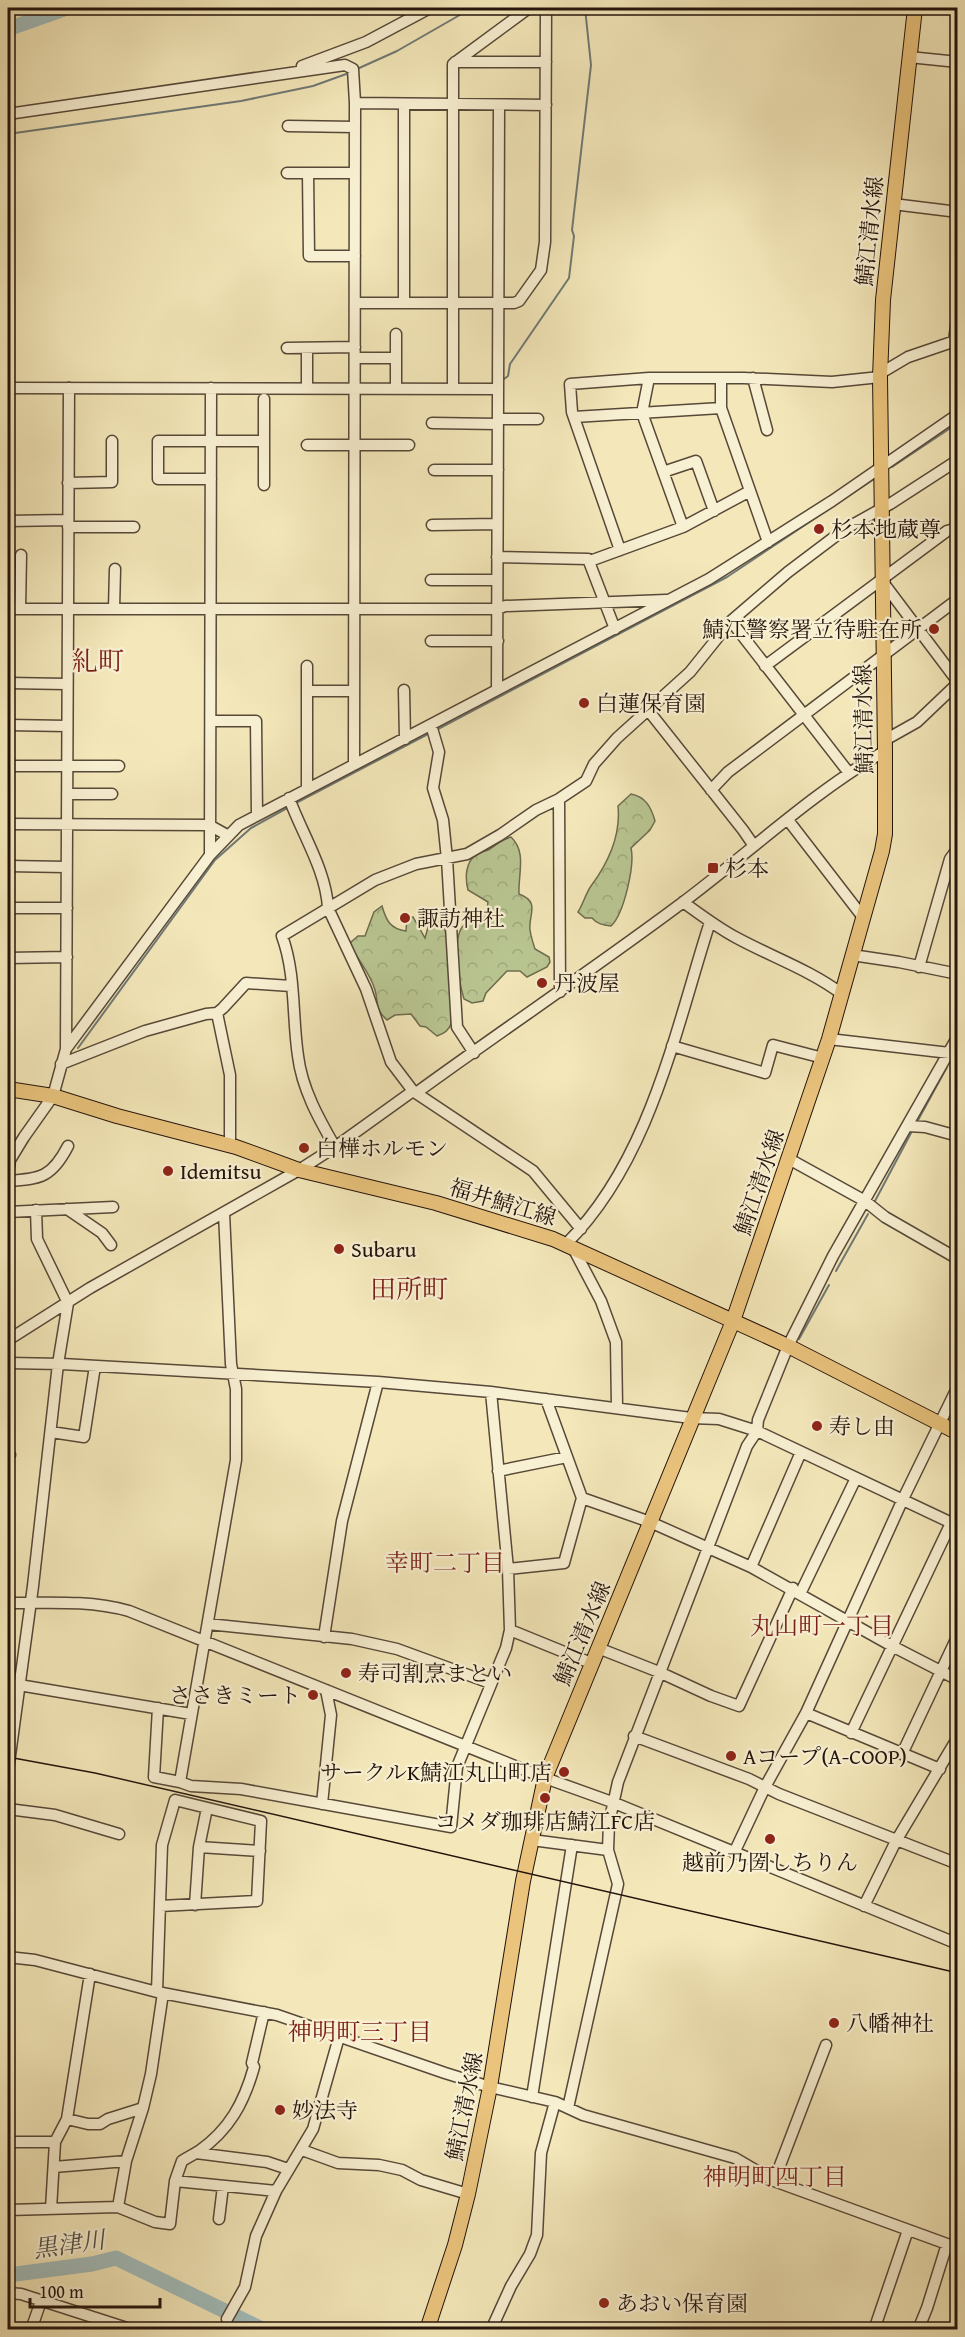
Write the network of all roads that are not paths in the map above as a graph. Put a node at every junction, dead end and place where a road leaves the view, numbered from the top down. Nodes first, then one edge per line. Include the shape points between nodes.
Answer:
1 (429, 8) edge
2 (529, 8) edge
3 (546, 8) edge
4 (915, 8) edge
5 (909, 57) junction
6 (455, 62) junction
7 (546, 62) junction
8 (957, 62) edge
9 (279, 74) junction
10 (355, 103) junction
11 (404, 104) junction
12 (453, 105) junction
13 (498, 105) junction
14 (546, 105) junction
15 (8, 114) edge
16 (288, 126) dead end
17 (355, 127) junction
18 (288, 172) dead end
19 (308, 172) junction
20 (355, 172) junction
21 (893, 204) junction
22 (957, 212) edge
23 (355, 256) junction
24 (355, 303) junction
25 (404, 303) junction
26 (451, 303) junction
27 (498, 303) junction
28 (957, 312) edge
29 (396, 334) dead end
30 (956, 341) edge
31 (287, 348) dead end
32 (307, 348) junction
33 (355, 352) junction
34 (957, 355) edge
35 (396, 358) junction
36 (881, 375) junction
37 (649, 378) junction
38 (721, 378) junction
39 (753, 378) junction
40 (8, 387) edge
41 (355, 387) junction
42 (69, 388) junction
43 (211, 388) junction
44 (307, 388) junction
45 (396, 388) junction
46 (453, 388) junction
47 (498, 389) junction
48 (264, 399) dead end
49 (721, 408) junction
50 (642, 413) junction
51 (957, 414) edge
52 (574, 417) junction
53 (538, 419) dead end
54 (498, 421) junction
55 (432, 423) dead end
56 (766, 430) dead end
57 (112, 441) dead end
58 (211, 441) junction
59 (264, 441) junction
60 (355, 444) junction
61 (307, 445) dead end
62 (409, 445) dead end
63 (957, 460) edge
64 (882, 465) junction
65 (434, 470) dead end
66 (498, 470) junction
67 (663, 472) junction
68 (211, 479) junction
69 (68, 483) junction
70 (264, 485) dead end
71 (750, 491) junction
72 (883, 507) junction
73 (714, 511) junction
74 (8, 521) edge
75 (68, 524) junction
76 (498, 524) junction
77 (432, 525) dead end
78 (134, 527) dead end
79 (683, 527) junction
80 (957, 528) edge
81 (768, 542) junction
82 (620, 550) junction
83 (21, 555) dead end
84 (497, 557) junction
85 (590, 561) junction
86 (115, 569) dead end
87 (431, 580) dead end
88 (497, 580) junction
89 (882, 581) junction
90 (957, 599) edge
91 (671, 600) junction
92 (605, 602) junction
93 (67, 608) junction
94 (8, 609) edge
95 (20, 609) junction
96 (114, 609) junction
97 (211, 609) junction
98 (354, 609) junction
99 (498, 609) junction
100 (731, 621) junction
101 (615, 629) junction
102 (918, 629) junction
103 (431, 641) dead end
104 (498, 641) junction
105 (883, 655) junction
106 (307, 666) dead end
107 (765, 666) junction
108 (8, 683) edge
109 (957, 683) edge
110 (67, 684) junction
111 (497, 689) junction
112 (404, 690) dead end
113 (307, 691) junction
114 (354, 691) junction
115 (648, 710) junction
116 (804, 716) junction
117 (211, 721) junction
118 (8, 725) edge
119 (67, 726) junction
120 (432, 730) junction
121 (405, 739) junction
122 (885, 745) junction
123 (354, 765) junction
124 (8, 766) edge
125 (67, 766) junction
126 (119, 766) dead end
127 (849, 773) junction
128 (307, 789) junction
129 (711, 790) junction
130 (67, 794) junction
131 (112, 794) dead end
132 (560, 799) junction
133 (291, 803) junction
134 (257, 815) junction
135 (788, 820) junction
136 (8, 824) edge
137 (66, 824) junction
138 (209, 825) junction
139 (227, 835) junction
140 (754, 846) junction
141 (957, 848) edge
142 (210, 855) junction
143 (447, 860) junction
144 (8, 866) edge
145 (66, 867) junction
146 (952, 872) edge
147 (683, 902) junction
148 (8, 908) edge
149 (67, 908) junction
150 (328, 908) junction
151 (862, 916) junction
152 (710, 922) junction
153 (852, 956) junction
154 (67, 957) junction
155 (8, 958) edge
156 (919, 967) junction
157 (957, 974) edge
158 (291, 986) junction
159 (560, 992) junction
160 (842, 994) junction
161 (217, 1013) junction
162 (957, 1036) edge
163 (829, 1039) junction
164 (672, 1046) junction
165 (66, 1049) junction
166 (474, 1053) junction
167 (953, 1054) edge
168 (823, 1058) junction
169 (62, 1064) junction
170 (8, 1089) edge
171 (414, 1092) junction
172 (53, 1096) junction
173 (908, 1126) junction
174 (957, 1136) edge
175 (69, 1146) dead end
176 (230, 1146) junction
177 (335, 1147) junction
178 (789, 1159) junction
179 (298, 1170) junction
180 (8, 1174) edge
181 (8, 1181) edge
182 (865, 1201) junction
183 (113, 1207) dead end
184 (67, 1209) junction
185 (36, 1210) junction
186 (8, 1212) edge
187 (224, 1213) junction
188 (581, 1229) junction
189 (111, 1245) dead end
190 (569, 1245) junction
191 (957, 1259) edge
192 (68, 1303) junction
193 (733, 1321) junction
194 (8, 1340) edge
195 (788, 1346) junction
196 (8, 1363) edge
197 (58, 1364) junction
198 (95, 1366) junction
199 (233, 1375) junction
200 (378, 1382) junction
201 (957, 1386) edge
202 (491, 1392) junction
203 (546, 1399) junction
204 (617, 1407) junction
205 (692, 1418) junction
206 (939, 1424) junction
207 (757, 1431) junction
208 (51, 1432) junction
209 (957, 1433) edge
210 (801, 1452) junction
211 (567, 1457) junction
212 (498, 1471) junction
213 (856, 1478) junction
214 (582, 1498) junction
215 (903, 1498) junction
216 (650, 1522) junction
217 (954, 1524) edge
218 (708, 1546) junction
219 (751, 1567) junction
220 (508, 1569) junction
221 (796, 1591) junction
222 (8, 1603) edge
223 (31, 1603) junction
224 (849, 1621) junction
225 (208, 1624) junction
226 (510, 1630) junction
227 (957, 1635) edge
228 (324, 1637) junction
229 (205, 1642) junction
230 (892, 1646) junction
231 (598, 1648) junction
232 (591, 1663) junction
233 (659, 1672) junction
234 (940, 1672) junction
235 (957, 1680) edge
236 (490, 1683) junction
237 (19, 1685) junction
238 (326, 1690) junction
239 (12, 1699) edge
240 (158, 1708) junction
241 (806, 1713) junction
242 (191, 1714) junction
243 (851, 1733) junction
244 (634, 1736) junction
245 (957, 1737) edge
246 (466, 1745) junction
247 (902, 1754) junction
248 (8, 1758) edge
249 (940, 1769) junction
250 (545, 1778) junction
251 (180, 1782) junction
252 (765, 1787) junction
253 (612, 1802) junction
254 (322, 1804) junction
255 (207, 1808) junction
256 (8, 1809) edge
257 (119, 1834) dead end
258 (532, 1840) junction
259 (896, 1841) junction
260 (572, 1845) junction
261 (199, 1847) junction
262 (608, 1850) junction
263 (260, 1851) junction
264 (734, 1853) junction
265 (957, 1864) edge
266 (195, 1905) junction
267 (160, 1906) junction
268 (864, 1906) junction
269 (957, 1944) edge
270 (8, 1957) edge
271 (90, 1974) junction
272 (160, 1992) junction
273 (264, 2012) junction
274 (339, 2037) junction
275 (826, 2045) dead end
276 (490, 2087) junction
277 (532, 2097) junction
278 (555, 2102) junction
279 (143, 2108) junction
280 (568, 2108) junction
281 (68, 2119) junction
282 (8, 2142) edge
283 (56, 2142) junction
284 (302, 2150) junction
285 (196, 2153) junction
286 (126, 2161) junction
287 (54, 2167) junction
288 (288, 2169) junction
289 (175, 2181) junction
290 (774, 2181) junction
291 (223, 2186) junction
292 (276, 2191) junction
293 (468, 2194) junction
294 (118, 2207) junction
295 (51, 2209) junction
296 (8, 2210) edge
297 (219, 2219) dead end
298 (908, 2230) junction
299 (952, 2246) edge
300 (8, 2293) edge
301 (41, 2301) junction
302 (227, 2319) dead end
303 (31, 2330) edge
304 (133, 2330) edge
305 (427, 2330) edge
306 (490, 2330) edge
307 (874, 2330) edge
308 (918, 2330) edge

1 - 9 street via 366,42
2 - 6 street
3 - 7 street
4 - 5 main road, 鯖江清水線
5 - 8 street
5 - 21 main road, 鯖江清水線
6 - 7 street
6 - 12 street
7 - 14 street
9 - 10 street via 345,65 353,72
9 - 15 street
10 - 11 street
10 - 17 street
11 - 12 street
11 - 25 street
12 - 13 street
12 - 26 street
13 - 14 street
13 - 27 street
14 - 27 street via 545,242 541,270 519,301
16 - 17 street
17 - 20 street
18 - 19 street
19 - 20 street
19 - 23 street via 309,256
20 - 23 street
21 - 22 street
21 - 36 main road, 鯖江清水線 via 883,300
23 - 24 street
24 - 25 street
24 - 33 street
25 - 26 street
26 - 27 street
26 - 46 street
27 - 47 street
28 - 30 street
29 - 35 street
30 - 34 street
30 - 36 street via 908,357
31 - 32 street
32 - 33 street
32 - 44 street
33 - 35 street
33 - 41 street
35 - 45 street
36 - 39 street via 832,382
36 - 64 main road, 鯖江清水線
37 - 38 street
37 - 50 street
37 - 52 street via 570,384
38 - 39 street
38 - 49 street
39 - 56 street
40 - 42 street
41 - 44 street
41 - 45 street
41 - 60 street
42 - 43 street
42 - 69 street
43 - 44 street
43 - 58 street
45 - 46 street
46 - 47 street
47 - 54 street
48 - 59 street
49 - 50 street
49 - 71 street
50 - 52 street
50 - 67 street
51 - 64 street
52 - 82 street
53 - 54 street
54 - 55 street
54 - 66 street
57 - 69 street via 112,482
58 - 59 street
58 - 68 street
58 - 68 street via 158,441 158,478
59 - 70 street
60 - 61 street
60 - 62 street
60 - 98 street
63 - 72 street
64 - 72 main road, 鯖江清水線
64 - 81 street
65 - 66 street
66 - 76 street
67 - 73 street via 696,461
67 - 79 street
68 - 97 street
69 - 75 street
71 - 73 street
71 - 81 street
72 - 89 main road, 鯖江清水線
72 - 100 street via 800,562
73 - 79 street
74 - 75 street
75 - 78 street
75 - 93 street
76 - 77 street
76 - 84 street
79 - 82 street
80 - 89 street via 947,531
81 - 91 street
82 - 85 street
83 - 95 street
84 - 85 street
84 - 88 street
85 - 92 street
86 - 96 street
87 - 88 street
88 - 99 street
89 - 102 street
89 - 105 main road, 鯖江清水線
89 - 107 street
90 - 102 street
91 - 92 street
91 - 101 street
92 - 99 street
92 - 101 street
93 - 95 street
93 - 96 street
93 - 110 street
94 - 95 street
96 - 97 street
97 - 98 street
97 - 117 street
98 - 99 street
98 - 114 street
99 - 104 street
100 - 107 street
100 - 115 street via 690,672
101 - 111 street
102 - 105 street
102 - 109 street
103 - 104 street
104 - 111 street
105 - 116 street
105 - 122 main road, 鯖江清水線
106 - 113 street
107 - 116 street
108 - 110 street
109 - 122 street via 917,722
110 - 119 street
111 - 120 street
112 - 121 street
113 - 114 street
113 - 128 street
114 - 123 street
115 - 129 street
115 - 132 street via 609,746 586,781
116 - 127 street
116 - 129 street via 728,772
117 - 134 street via 256,720
117 - 138 street
118 - 119 street
119 - 125 street
120 - 121 street
120 - 143 street via 439,752 433,788 443,820
121 - 123 street
122 - 127 street
122 - 151 main road, 鯖江清水線 via 884,843
123 - 128 street
124 - 125 street
125 - 126 street
125 - 130 street
127 - 135 street
128 - 133 street
129 - 140 street
130 - 131 street
130 - 137 street
132 - 143 street via 467,854
132 - 159 street
133 - 134 street
133 - 150 street via 318,868
134 - 139 street
135 - 140 street
135 - 151 street
136 - 137 street
137 - 138 street
137 - 145 street
138 - 139 street
138 - 142 street
139 - 142 street
140 - 147 street
141 - 146 street via 950,859
142 - 165 street
143 - 150 street via 416,864 375,880
143 - 166 street via 457,1027
144 - 145 street
145 - 149 street
146 - 156 street
147 - 152 street
147 - 159 street
148 - 149 street
149 - 154 street
150 - 158 street via 282,936
150 - 171 street via 366,989 391,1062
151 - 153 main road, 鯖江清水線
152 - 160 street via 825,981
152 - 164 street
153 - 156 street
153 - 160 main road, 鯖江清水線
154 - 155 street
154 - 165 street
156 - 157 street
158 - 161 street via 246,983
158 - 177 street via 302,1074 314,1109
159 - 166 street
160 - 163 main road, 鯖江清水線
161 - 169 street via 145,1032
161 - 176 street via 230,1075
162 - 167 street
163 - 167 street
163 - 168 main road, 鯖江清水線
164 - 168 street via 765,1073 772,1046
164 - 188 street via 637,1141
165 - 169 street
166 - 171 street
167 - 173 street
168 - 178 main road, 鯖江清水線
169 - 172 street
170 - 172 main road, 福井鯖江線
171 - 177 street
171 - 188 street via 533,1171
172 - 176 main road, 福井鯖江線
172 - 180 street via 10,1160
173 - 174 street
173 - 182 street
175 - 181 street via 59,1164 44,1175
176 - 179 main road, 福井鯖江線
177 - 179 street
178 - 182 street
178 - 193 main road, 鯖江清水線
179 - 187 street
179 - 190 main road, 福井鯖江線 via 481,1215
182 - 191 street
182 - 195 street
183 - 184 street
184 - 185 street
184 - 189 street via 102,1233
185 - 186 street
185 - 192 street via 37,1239
187 - 192 street
187 - 199 street
188 - 190 street
190 - 193 main road, 福井鯖江線
190 - 204 street via 601,1301 616,1342
192 - 194 street
192 - 197 street
193 - 195 main road, 福井鯖江線
193 - 205 main road, 鯖江清水線
195 - 206 main road, 福井鯖江線
195 - 207 street
196 - 197 street
197 - 198 street
197 - 208 street
198 - 199 street
198 - 208 street via 84,1437
199 - 200 street
199 - 225 street via 236,1460
200 - 202 street
200 - 228 street via 342,1521
201 - 206 street
202 - 203 street
202 - 212 street
203 - 204 street
203 - 211 street
204 - 205 street
205 - 207 street via 719,1419
205 - 216 main road, 鯖江清水線
206 - 209 main road, 福井鯖江線
206 - 215 street
207 - 210 street
207 - 218 street via 747,1446
208 - 223 street
210 - 213 street
210 - 219 street
211 - 212 street
211 - 214 street
212 - 220 street
213 - 215 street
213 - 221 street
214 - 216 street
214 - 220 street via 564,1563
215 - 217 street
215 - 224 street
216 - 218 street
216 - 231 main road, 鯖江清水線
217 - 230 street
218 - 219 street
218 - 233 street
219 - 221 street
220 - 226 street
221 - 224 street
221 - 233 street via 739,1706
222 - 223 street
223 - 229 street via 109,1606
223 - 237 street
224 - 230 street
224 - 241 street
225 - 228 street
225 - 229 street
226 - 232 street
226 - 236 street
227 - 234 street
228 - 236 street via 396,1649
229 - 238 street
229 - 242 street
230 - 234 street
230 - 243 street
231 - 232 main road, 鯖江清水線
231 - 233 street
232 - 250 main road, 鯖江清水線
233 - 244 street
234 - 235 street
234 - 247 street
236 - 246 street
237 - 239 street
237 - 240 street
238 - 246 street
238 - 254 street via 331,1715
239 - 248 street
240 - 242 street
240 - 251 street via 154,1777
241 - 243 street
241 - 252 street
242 - 251 street
243 - 247 street
244 - 252 street
244 - 253 street
245 - 249 street
246 - 250 street
246 - 254 street via 457,1767 451,1827
247 - 249 street
249 - 259 street
250 - 253 street
250 - 258 main road, 鯖江清水線
251 - 254 street
252 - 259 street
252 - 264 street
253 - 262 street
253 - 264 street
255 - 261 street
255 - 263 street via 261,1821
255 - 267 street via 175,1800 162,1845
256 - 257 street via 55,1815
258 - 260 street
258 - 276 main road, 鯖江清水線
259 - 265 street
259 - 268 street
260 - 262 street
260 - 277 street
261 - 263 street
261 - 266 street
262 - 280 street via 618,1884
263 - 266 street via 257,1901
264 - 268 street
266 - 267 street
267 - 272 street
268 - 269 street
270 - 271 street
271 - 272 street
271 - 281 street
272 - 273 street
272 - 279 street
273 - 274 street
273 - 285 street via 242,2105 220,2134
274 - 276 street
274 - 284 street via 313,2129
275 - 290 street
276 - 277 street
276 - 293 main road, 鯖江清水線
277 - 278 street
278 - 280 street
278 - 306 street via 541,2153 537,2235
279 - 281 street via 100,2124
279 - 286 street
280 - 290 street via 735,2158
281 - 283 street
282 - 283 street
283 - 287 street
284 - 288 street
284 - 293 street via 338,2163 402,2170
285 - 288 street via 267,2162
285 - 289 street via 182,2161
286 - 287 street
286 - 294 street
287 - 295 street
288 - 292 street
289 - 291 street
289 - 294 street via 170,2223 155,2222
290 - 298 street
291 - 292 street
291 - 297 street
292 - 302 street via 256,2236 245,2287
293 - 305 main road, 鯖江清水線
294 - 295 street
295 - 296 street
298 - 299 street
298 - 307 street
299 - 308 street
300 - 301 street
301 - 303 street
301 - 304 street

